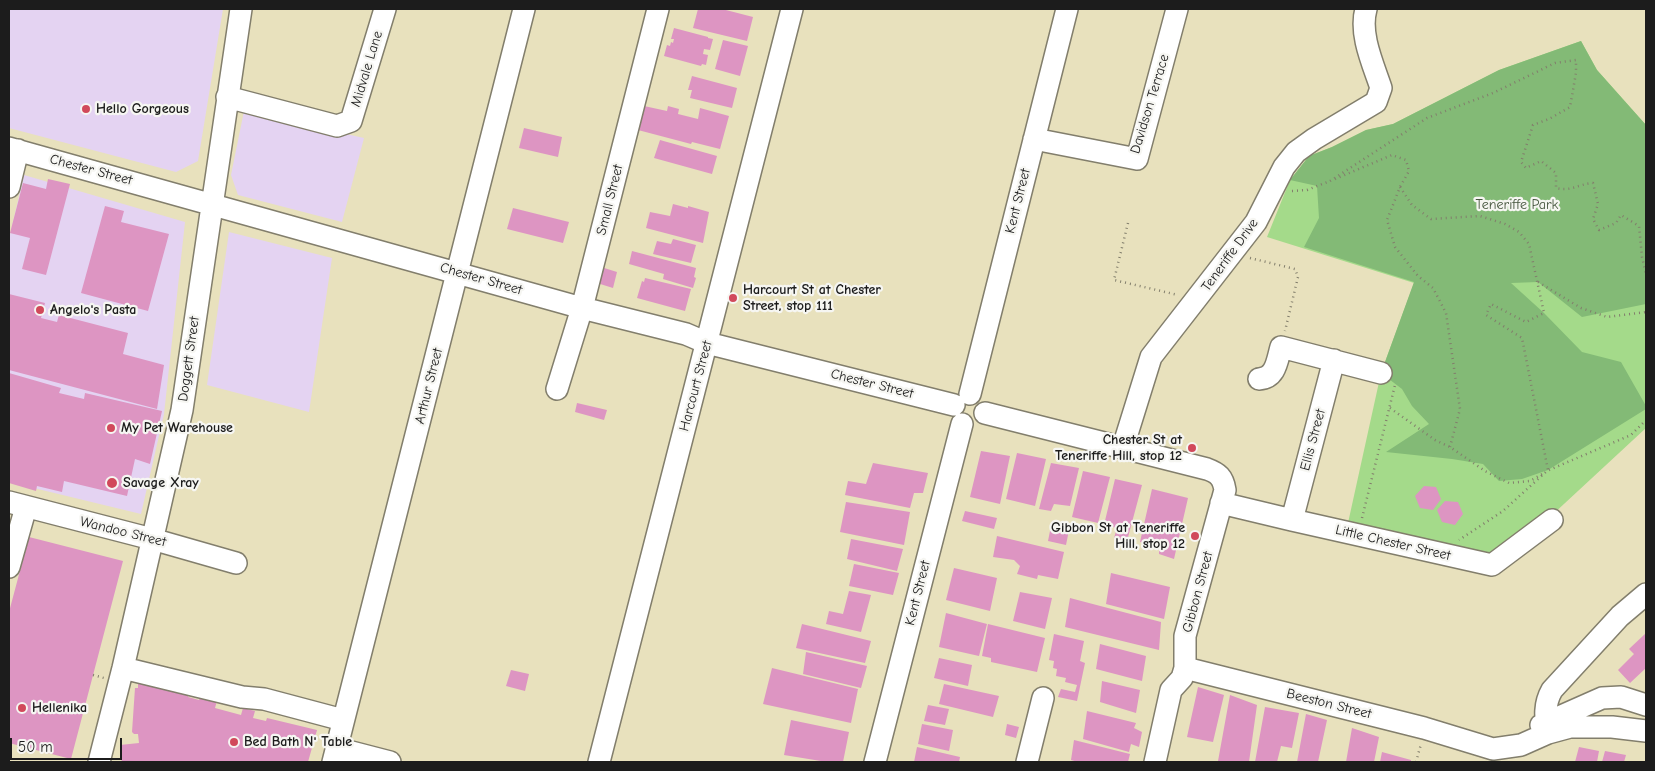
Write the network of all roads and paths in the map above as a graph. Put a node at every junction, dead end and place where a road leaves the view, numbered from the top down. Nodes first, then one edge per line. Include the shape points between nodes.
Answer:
1 (241, 9) edge
2 (385, 9) edge
3 (524, 9) edge
4 (658, 9) edge
5 (792, 9) edge
6 (1067, 9) edge
7 (1177, 9) edge
8 (1366, 9) edge
9 (227, 97) junction
10 (1034, 139) junction
11 (14, 149) edge
12 (1330, 181) junction
13 (1274, 184) junction
14 (9, 187) edge
15 (1400, 187) junction
16 (211, 204) junction
17 (1128, 223) dead end
18 (1232, 254) junction
19 (458, 273) junction
20 (1646, 274) edge
21 (1538, 282) junction
22 (1197, 299) junction
23 (582, 308) junction
24 (1646, 312) edge
25 (708, 343) junction
26 (1281, 347) junction
27 (1334, 360) junction
28 (1381, 373) joint
29 (1258, 379) dead end
30 (557, 389) dead end
31 (962, 407) junction
32 (1390, 408) junction
33 (1646, 420) edge
34 (1123, 447) junction
35 (1450, 447) junction
36 (1548, 470) junction
37 (1221, 503) junction
38 (17, 505) edge
39 (1292, 520) junction
40 (1552, 520) dead end
41 (1358, 535) junction
42 (152, 539) junction
43 (1455, 542) dead end
44 (236, 563) dead end
45 (9, 567) edge
46 (1646, 594) edge
47 (123, 668) junction
48 (1185, 668) junction
49 (1043, 698) dead end
50 (1646, 705) edge
51 (343, 720) junction
52 (1547, 728) junction
53 (1646, 731) edge
54 (334, 755) edge
55 (99, 762) edge
56 (390, 762) edge
57 (599, 762) edge
58 (875, 762) edge
59 (1027, 762) edge
60 (1155, 762) edge

1 - 9 street, Doggett Street
2 - 9 street, Midvale Lane via 351,121 337,126
3 - 19 street, Arthur Street
4 - 23 street, Small Street
5 - 25 street, Harcourt Street
6 - 10 street, Kent Street
7 - 10 street, Davidson Terrace via 1137,159
8 - 13 street, Teneriffe Drive via 1367,44 1381,88 1380,95 1366,109 1296,152
9 - 16 street, Doggett Street
10 - 31 street, Kent Street
11 - 14 street
11 - 16 street, Chester Street
12 - 13 path via 1307,190 1293,191
12 - 15 path via 1392,155 1406,160 1409,171
12 - 20 path via 1427,118 1492,93 1555,63 1576,60 1570,107 1533,125 1521,162 1526,168 1541,161 1556,173 1556,188 1566,191 1593,182 1598,204 1593,219 1599,230 1616,223 1621,215 1639,226
13 - 18 street, Teneriffe Drive via 1256,222
15 - 21 path via 1412,205 1431,218 1480,216 1519,232 1529,244
15 - 35 path via 1387,220 1395,247 1418,276 1433,288 1446,313 1460,410
16 - 19 street, Chester Street
16 - 42 street, Doggett Street via 182,410
17 - 22 path via 1114,280
18 - 22 street, Teneriffe Drive
18 - 26 path via 1294,270 1298,277
19 - 23 street, Chester Street
19 - 51 street, Arthur Street
21 - 24 path via 1581,308 1607,317
21 - 36 path via 1544,313 1526,322 1491,304 1486,315 1522,338
22 - 34 street, Teneriffe Drive via 1151,357
23 - 25 street, Chester Street via 686,334
23 - 30 street, Small Street
25 - 31 street, Chester Street
25 - 57 street, Harcourt Street
26 - 27 street
26 - 29 street via 1274,372 1266,379
27 - 28 street
27 - 39 street, Ellis Street
28 - 32 path via 1395,385
31 - 34 street via 972,425 985,413
31 - 58 street, Kent Street
32 - 35 path
32 - 41 path
33 - 36 path via 1631,435
34 - 37 street, Gibbon Street via 1216,473 1222,478 1225,490
35 - 36 path via 1509,483 1530,481
36 - 43 path via 1503,511
37 - 39 street, Little Chester Street
37 - 48 street, Gibbon Street via 1185,636
38 - 42 street, Wandoo Street
38 - 45 street
39 - 41 street, Little Chester Street
40 - 41 street, Little Chester Street via 1492,565
42 - 44 street, Wandoo Street
42 - 47 street, Doggett Street
46 - 52 street via 1614,622 1552,690 1545,710
47 - 51 street
47 - 55 street, Doggett Street
48 - 52 street, Beeston Street via 1471,742
48 - 60 street via 1182,678 1172,690
49 - 59 street
50 - 52 street via 1621,697 1602,698
51 - 54 street, Arthur Street
52 - 53 street via 1612,727
54 - 56 street

